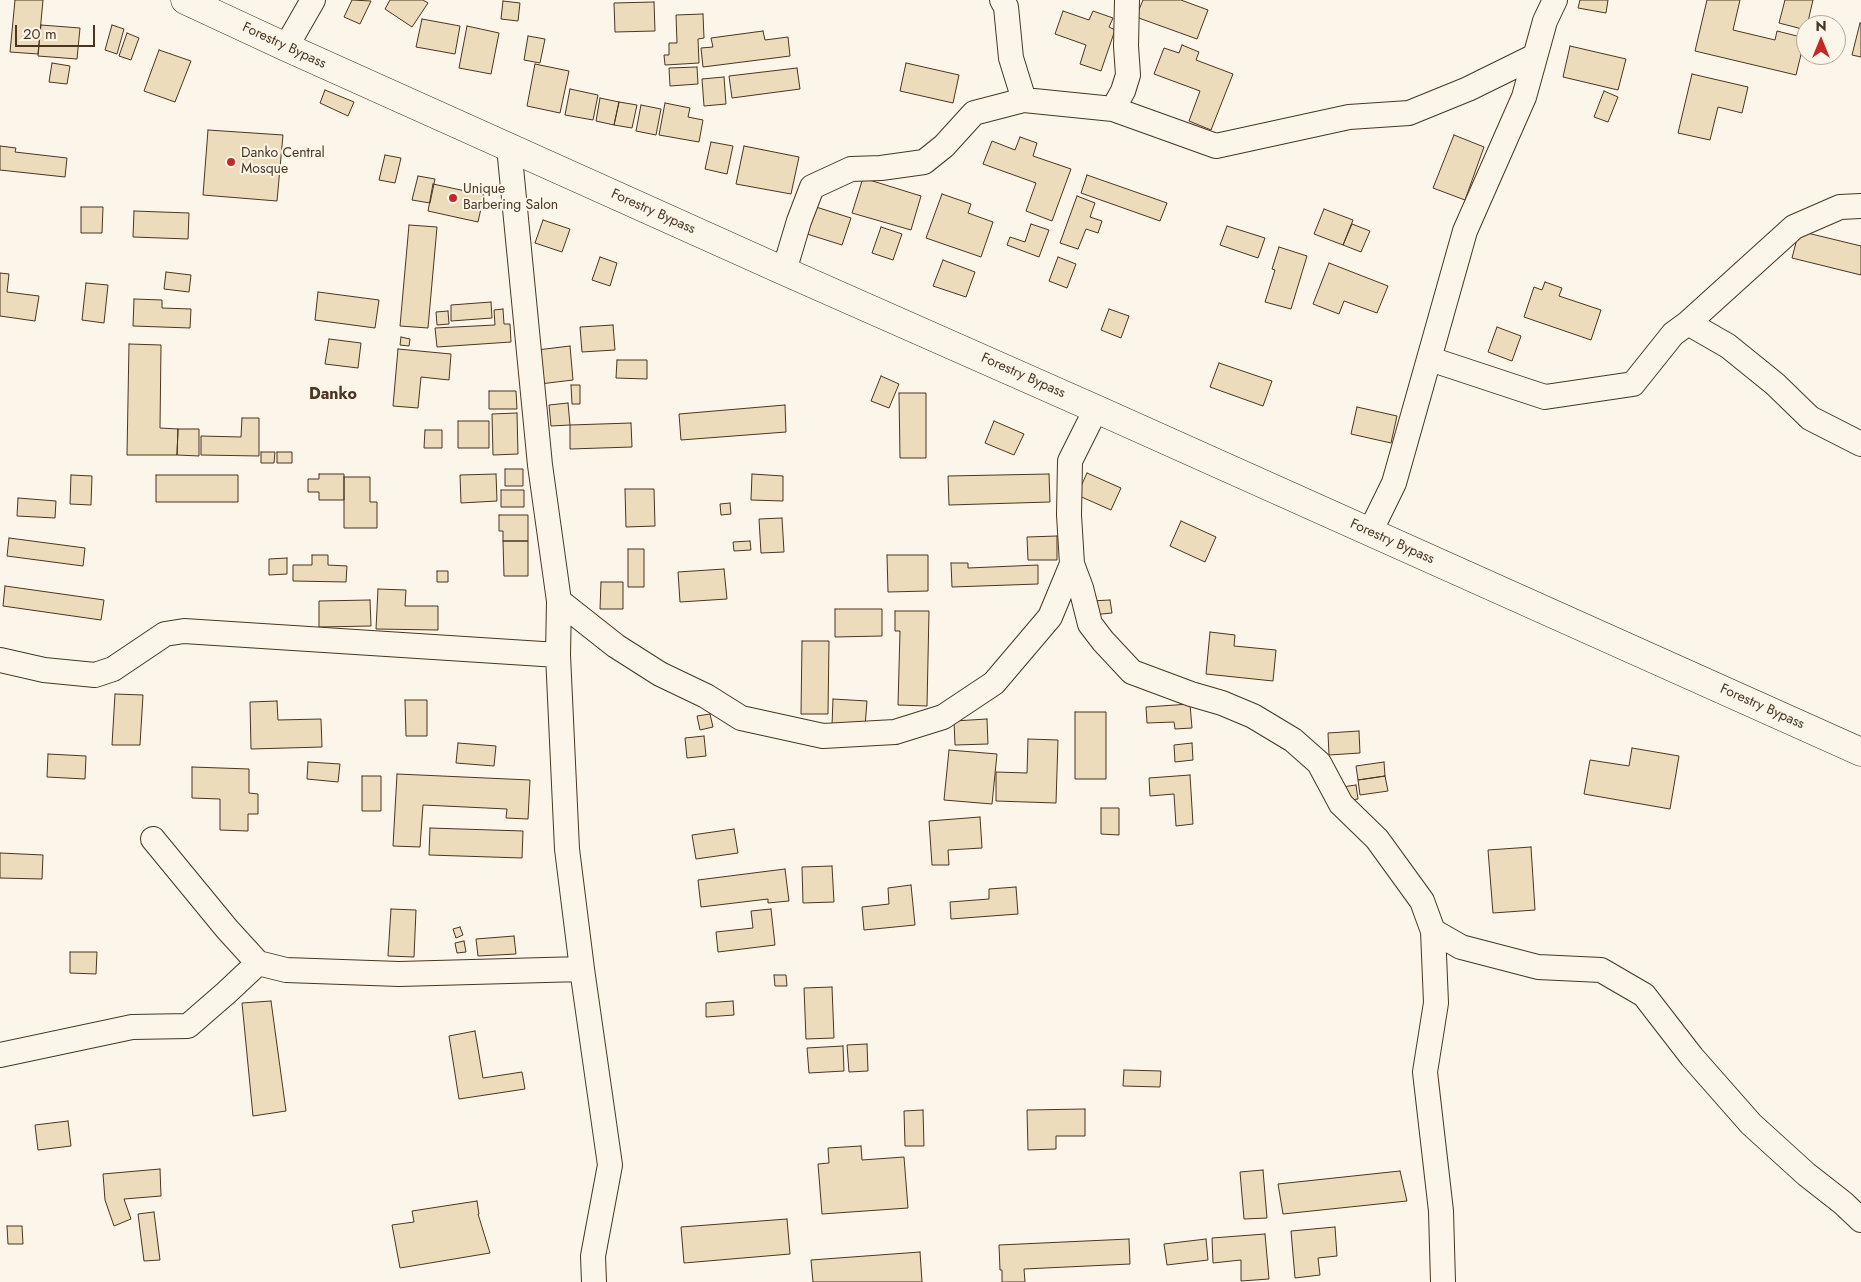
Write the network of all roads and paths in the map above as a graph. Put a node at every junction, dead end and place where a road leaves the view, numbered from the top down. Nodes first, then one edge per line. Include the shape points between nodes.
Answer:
1 (185, 0) edge
2 (313, 0) edge
3 (1002, 0) edge
4 (1127, 0) edge
5 (1555, 0) edge
6 (286, 47) junction
7 (1535, 56) junction
8 (1024, 100) junction
9 (1113, 109) junction
10 (509, 147) junction
11 (1861, 206) edge
12 (784, 271) junction
13 (1688, 323) junction
14 (1430, 359) junction
15 (1096, 409) junction
16 (1861, 444) edge
17 (1370, 532) junction
18 (1072, 564) junction
19 (559, 601) junction
20 (558, 655) junction
21 (0, 660) edge
22 (1861, 752) edge
23 (153, 839) dead end
24 (1433, 931) junction
25 (258, 962) junction
26 (582, 969) junction
27 (0, 1055) edge
28 (1861, 1220) edge
29 (593, 1256) junction
30 (580, 1282) edge
31 (594, 1282) edge
32 (1443, 1282) edge

1 - 6 street, Forestry Bypass
2 - 6 street
3 - 8 street via 1006,7 1011,58
4 - 9 street via 1128,76
5 - 7 street
6 - 10 street, Forestry Bypass
7 - 9 street via 1468,89 1408,112 1350,116 1216,146
7 - 14 street via 1524,97 1465,231
8 - 9 street
8 - 12 street via 974,113 944,146 924,162 851,169 812,187
10 - 12 street, Forestry Bypass
10 - 19 street via 540,465
11 - 13 street via 1840,207 1794,227
12 - 15 street, Forestry Bypass
13 - 14 street via 1673,334 1633,384 1545,397
13 - 16 street via 1728,346 1810,418
14 - 17 street via 1394,483
15 - 17 street, Forestry Bypass
15 - 18 street via 1070,461
17 - 22 street, Forestry Bypass
18 - 19 street via 1050,617 994,683 943,717 895,732 823,736 741,718 706,696 653,670 616,646
18 - 24 street via 1090,624 1132,672 1253,716 1294,740 1319,763 1341,804 1377,839 1422,901
19 - 20 street
20 - 21 street via 184,631 165,634 113,669 95,675 44,670
20 - 26 street via 567,849
23 - 25 street
24 - 28 street via 1461,947 1538,966 1601,970 1644,995 1692,1057 1752,1124
24 - 32 street via 1436,1003 1425,1072 1441,1212
25 - 26 street via 286,970 398,974
25 - 27 street via 188,1026 132,1026
26 - 29 street via 610,1165
29 - 30 street
29 - 31 street

